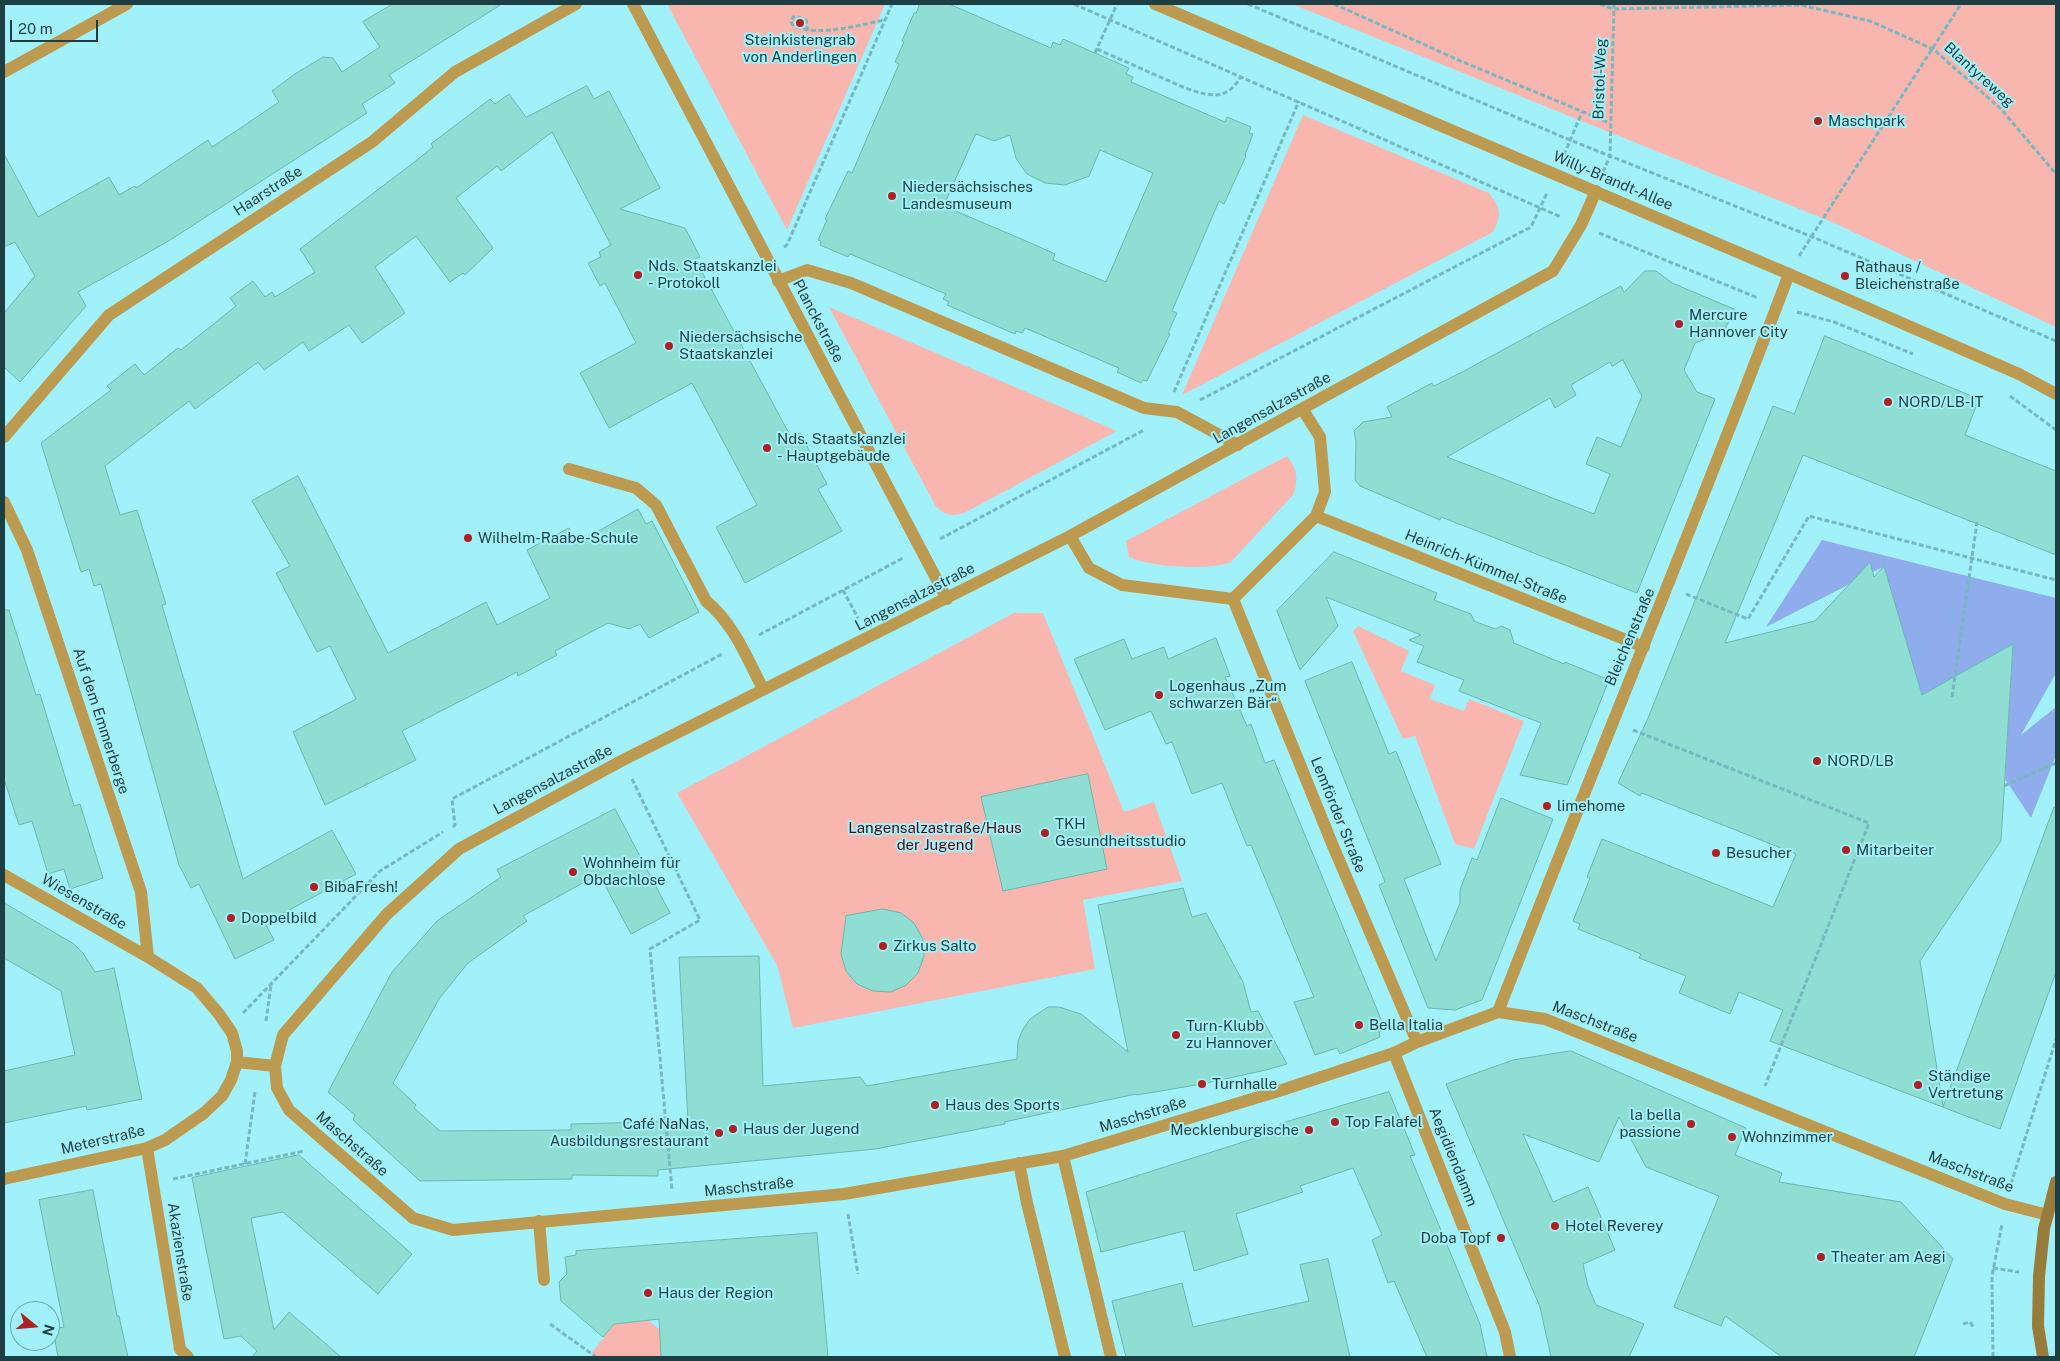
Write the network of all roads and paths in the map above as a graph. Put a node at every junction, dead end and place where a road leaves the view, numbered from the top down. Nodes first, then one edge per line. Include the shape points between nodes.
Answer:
1 (127, 4) edge
2 (576, 4) edge
3 (633, 4) edge
4 (892, 4) edge
5 (1117, 4) edge
6 (1155, 4) edge
7 (1248, 4) edge
8 (1334, 4) edge
9 (1600, 4) edge
10 (1614, 4) edge
11 (1961, 4) edge
12 (1613, 9) junction
13 (885, 20) junction
14 (808, 30) junction
15 (1933, 49) junction
16 (4, 72) edge
17 (1241, 76) dead end
18 (1299, 101) dead end
19 (1610, 123) junction
20 (1610, 156) junction
21 (2056, 174) edge
22 (1596, 190) junction
23 (1540, 208) dead end
24 (1810, 236) junction
25 (766, 257) junction
26 (1789, 274) junction
27 (778, 280) junction
28 (2056, 341) edge
29 (2056, 394) edge
30 (1303, 410) junction
31 (1177, 412) junction
32 (4, 436) edge
33 (1238, 445) junction
34 (569, 469) dead end
35 (4, 502) edge
36 (1316, 516) junction
37 (1976, 522) dead end
38 (1070, 536) junction
39 (920, 550) junction
40 (2056, 580) edge
41 (1668, 587) junction
42 (843, 590) junction
43 (947, 599) junction
44 (1233, 599) junction
45 (869, 638) junction
46 (741, 644) junction
47 (1644, 647) junction
48 (763, 689) junction
49 (1952, 697) dead end
50 (1612, 722) junction
51 (624, 760) junction
52 (2056, 763) edge
53 (2004, 786) dead end
54 (4, 875) edge
55 (148, 957) junction
56 (1498, 1012) junction
57 (228, 1028) junction
58 (2056, 1039) edge
59 (1417, 1042) junction
60 (1394, 1053) junction
61 (237, 1062) junction
62 (276, 1066) junction
63 (1757, 1105) junction
64 (329, 1146) junction
65 (147, 1148) junction
66 (1063, 1156) junction
67 (1019, 1163) junction
68 (4, 1179) edge
69 (2056, 1182) edge
70 (153, 1183) junction
71 (844, 1194) junction
72 (2005, 1204) junction
73 (674, 1211) junction
74 (2048, 1215) junction
75 (539, 1221) junction
76 (858, 1274) dead end
77 (544, 1280) dead end
78 (550, 1324) dead end
79 (1963, 1324) dead end
80 (1974, 1328) dead end
81 (188, 1357) edge
82 (596, 1357) edge
83 (1065, 1357) edge
84 (1111, 1357) edge
85 (1510, 1357) edge
86 (1993, 1357) edge
87 (2043, 1357) edge

1 - 16 street
2 - 32 street, Haarstraße via 455,72 372,142 109,315
3 - 25 street, Planckstraße
4 - 13 path
5 - 17 path via 1096,51 1185,88 1214,95 1235,87
6 - 22 street, Willy-Brandt-Allee
7 - 20 path
8 - 19 path via 1462,62
9 - 12 path, Blantyreweg
10 - 12 path, Bristol-Weg
11 - 15 path
12 - 15 path, Blantyreweg via 1800,5 1870,20
12 - 19 path, Bristol-Weg
13 - 14 path via 837,29
13 - 25 path via 787,245
14 - 14 path via 806,20 793,17 791,22 794,26
15 - 21 path, Blantyreweg via 2001,108
15 - 24 path
18 - 31 path via 1171,399
19 - 20 path, Bristol-Weg
20 - 24 path
22 - 26 street, Willy-Brandt-Allee
22 - 30 street, Langensalzastraße via 1581,225 1553,271
23 - 31 path via 1531,227
24 - 26 path
24 - 28 path
25 - 27 street, Planckstraße
26 - 29 street, Willy-Brandt-Allee via 2019,374
26 - 41 street, Bleichenstraße
27 - 31 street via 807,270 851,283 1144,408
27 - 39 street, Planckstraße
30 - 33 street, Langensalzastraße
30 - 36 street via 1320,437 1325,492
31 - 33 street
31 - 39 path
33 - 38 street, Langensalzastraße
34 - 46 street via 636,488 656,505 706,602 720,612
35 - 55 street, Auf dem Emmerberge via 27,550 141,892
36 - 44 street
36 - 47 street, Heinrich-Kümmel-Straße
37 - 49 path, bridge
38 - 43 street, Langensalzastraße
38 - 44 street via 1089,568 1122,585
39 - 42 path
39 - 43 street, Planckstraße
40 - 41 path via 1809,516 1748,619
41 - 47 street, Bleichenstraße
42 - 45 path
42 - 46 path
43 - 45 street, Langensalzastraße
44 - 59 street, Lemförder Straße
45 - 48 street, Langensalzastraße
46 - 48 street
46 - 57 path via 452,799 455,825 380,871
47 - 50 street, Bleichenstraße
48 - 51 street, Langensalzastraße
50 - 56 street, Bleichenstraße
50 - 63 path via 1869,823
51 - 62 street, Langensalzastraße via 459,849 387,914 283,1035
51 - 73 path via 700,920 650,949
52 - 53 path
54 - 55 street, Wiesenstraße
55 - 57 street via 197,988
56 - 59 street, Maschstraße
56 - 63 street, Maschstraße via 1545,1019
57 - 61 street via 237,1051
58 - 72 path
59 - 60 street, Maschstraße
60 - 66 street, Maschstraße
60 - 85 street, Aegidiendamm via 1505,1332
61 - 62 street
61 - 65 street, Meterstraße via 222,1096 204,1113 165,1140
62 - 64 street, Maschstraße via 277,1088 289,1110
63 - 72 street, Maschstraße
64 - 70 path
64 - 75 street, Maschstraße via 413,1218 453,1230
65 - 68 street, Meterstraße
65 - 70 street, Akazienstraße
66 - 67 street, Maschstraße
66 - 84 street
67 - 71 street, Maschstraße
67 - 83 street
69 - 74 main road
70 - 81 street, Akazienstraße via 180,1349
71 - 73 street, Maschstraße
71 - 76 path
72 - 74 street, Maschstraße
72 - 86 path via 1992,1276
73 - 75 street, Maschstraße
74 - 87 main road via 2039,1276 2038,1326
75 - 77 street
78 - 82 path
79 - 80 path via 1970,1322

